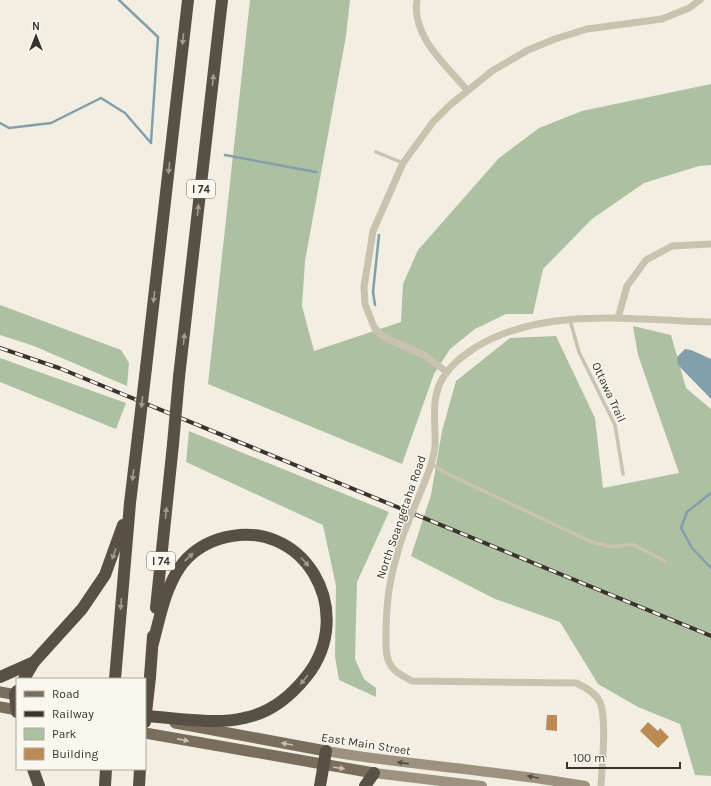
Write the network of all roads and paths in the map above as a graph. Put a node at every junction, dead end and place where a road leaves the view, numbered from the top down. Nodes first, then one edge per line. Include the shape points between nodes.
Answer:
1 (188, 0) edge
2 (222, 0) edge
3 (417, 0) edge
4 (700, 0) edge
5 (467, 90) junction
6 (376, 152) dead end
7 (403, 163) junction
8 (711, 244) edge
9 (618, 318) junction
10 (570, 320) junction
11 (711, 322) edge
12 (447, 372) junction
13 (432, 464) junction
14 (623, 474) dead end
15 (130, 503) junction
16 (665, 561) dead end
17 (153, 643) junction
18 (34, 662) junction
19 (115, 674) edge
20 (0, 677) edge
21 (25, 678) edge
22 (0, 692) edge
23 (16, 694) edge
24 (0, 707) edge
25 (16, 711) edge
26 (146, 713) edge
27 (146, 717) edge
28 (146, 717) edge
29 (146, 733) edge
30 (326, 750) junction
31 (323, 765) junction
32 (33, 770) edge
33 (106, 770) edge
34 (140, 771) edge
35 (374, 773) junction
36 (39, 786) edge
37 (105, 786) edge
38 (139, 786) edge
39 (320, 786) edge
40 (365, 786) edge
41 (482, 786) edge
42 (585, 786) edge
43 (601, 786) edge

1 -> 15 highway, bridge
17 -> 2 highway, I 74, bridge via 179,378
3 - 5 street via 418,21 426,40
4 - 5 street via 689,8 662,19 594,28 555,39 528,50 492,71
5 - 7 street via 433,122
6 - 7 lane
7 - 12 street via 373,231 364,286 365,304 380,334 424,355
8 - 9 street via 672,246 646,260 627,286
9 - 10 street, North Soangetaha Road
9 - 11 street, North Soangetaha Road
10 - 12 street, North Soangetaha Road via 530,324 496,338 466,354
10 - 14 lane, Ottawa Trail via 578,352 615,425
12 - 13 street, North Soangetaha Road via 436,395
13 - 16 lane via 589,542 611,547 632,544
13 - 43 street, North Soangetaha Road, bridge via 403,535 389,582 386,606 386,652 389,662 395,672 412,681 576,683 588,688 599,700 603,713
15 -> 18 highway via 114,555 94,593
15 -> 19 highway
17 - 26 highway, I 74, bridge
17 -> 27 highway via 165,598 181,566 203,546 226,537 254,535 282,544 306,562 322,588 326,600 325,641 315,664 300,686 279,703 256,715 232,721
18 - 20 highway
18 - 21 highway
22 - 23 main road
24 - 25 main road
30 -> 28 main road, East Main Street
29 -> 31 main road
30 - 31 highway
42 -> 30 street, East Main Street via 529,776 410,764
31 -> 35 main road
31 - 39 highway
32 - 36 highway
33 - 37 highway
34 - 38 highway
35 - 40 highway
35 - 41 street

